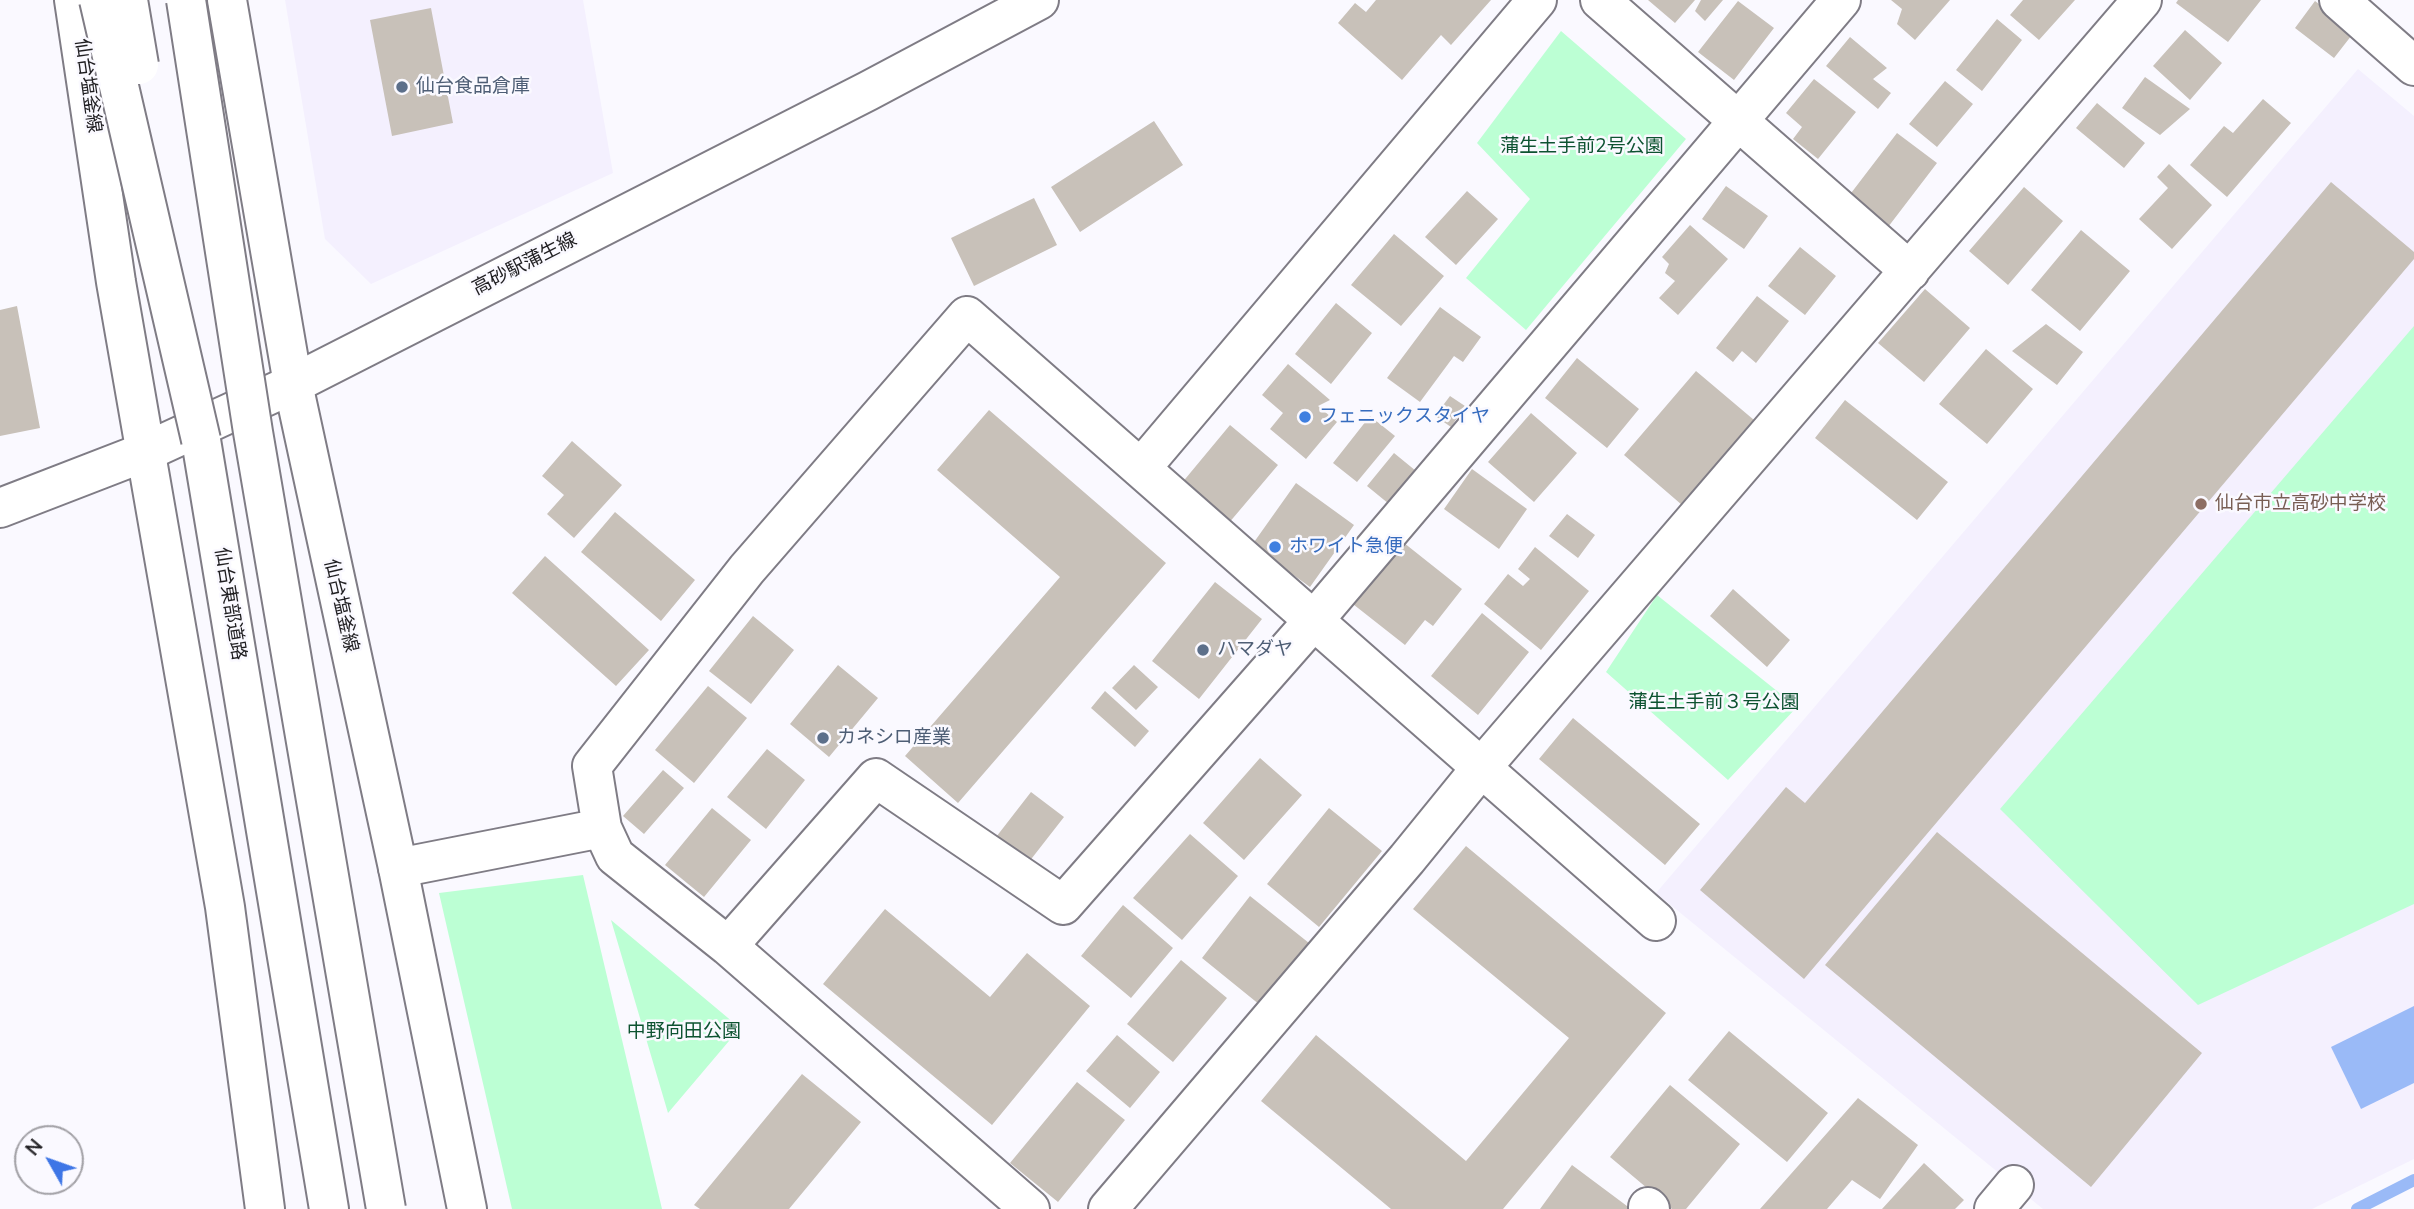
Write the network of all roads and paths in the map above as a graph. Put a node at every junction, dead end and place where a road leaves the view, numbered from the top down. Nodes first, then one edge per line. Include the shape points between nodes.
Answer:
1 (74, 0) edge
2 (99, 0) edge
3 (128, 0) edge
4 (186, 0) edge
5 (227, 0) edge
6 (1039, 0) edge
7 (1537, 0) edge
8 (1600, 0) edge
9 (1841, 0) edge
10 (2142, 0) edge
11 (2339, 0) edge
12 (2414, 66) edge
13 (1737, 121) junction
14 (1910, 271) junction
15 (293, 384) junction
16 (201, 440) junction
17 (145, 452) junction
18 (1142, 467) junction
19 (0, 508) edge
20 (1314, 620) junction
21 (1481, 768) junction
22 (602, 828) junction
23 (398, 868) junction
24 (1656, 921) dead end
25 (728, 946) junction
26 (1124, 1203) edge
27 (265, 1209) edge
28 (329, 1209) edge
29 (386, 1209) edge
30 (467, 1209) edge
31 (1030, 1209) edge

1 - 17 main road, 仙台塩釜線
2 - 16 main road, bridge
3 - 16 main road, 仙台東部道路, bridge
4 - 29 main road, bridge via 253,432
5 - 15 main road, 仙台塩釜線
6 - 15 main road, 高砂駅蒲生線
7 - 18 main road
8 - 13 main road
9 - 13 main road
10 - 14 main road
11 - 12 main road
13 - 14 main road
13 - 20 main road
14 - 21 main road
15 - 17 main road, 高砂駅蒲生線
15 - 23 main road, 仙台塩釜線
16 - 28 main road, 仙台東部道路
17 - 19 main road, 高砂駅蒲生線
17 - 27 main road, 仙台塩釜線 via 225,907
18 - 20 main road
18 - 22 main road via 967,316 747,569 592,766
20 - 21 main road
20 - 25 main road via 1063,905 876,778
21 - 24 main road
21 - 26 main road
22 - 23 main road
22 - 25 main road via 615,856
23 - 30 main road, 仙台塩釜線
25 - 31 main road

